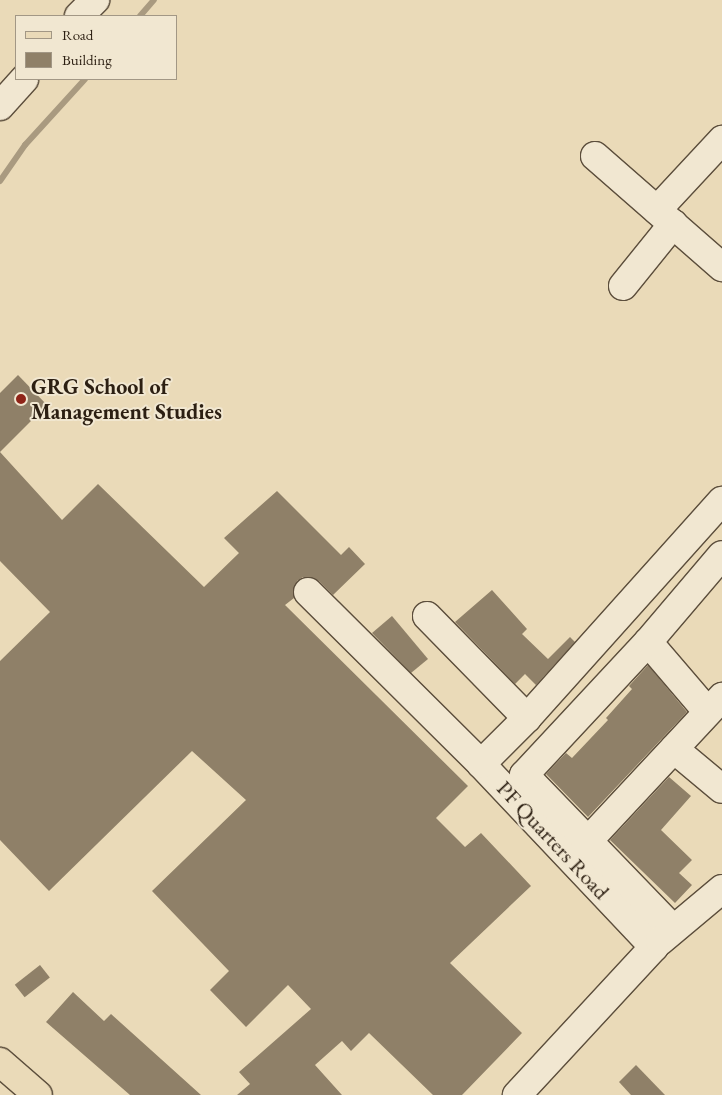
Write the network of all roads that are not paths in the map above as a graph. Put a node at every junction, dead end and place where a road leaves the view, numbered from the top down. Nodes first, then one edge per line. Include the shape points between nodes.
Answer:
1 (94, 0) edge
2 (80, 15) edge
3 (23, 80) edge
4 (0, 106) edge
5 (722, 140) edge
6 (595, 156) dead end
7 (665, 217) junction
8 (722, 267) edge
9 (623, 286) dead end
10 (722, 501) edge
11 (722, 556) edge
12 (308, 592) dead end
13 (427, 616) dead end
14 (648, 642) junction
15 (714, 704) edge
16 (527, 718) junction
17 (674, 749) junction
18 (481, 764) junction
19 (722, 789) edge
20 (586, 843) junction
21 (722, 889) edge
22 (663, 938) junction
23 (0, 1062) edge
24 (38, 1095) edge
25 (517, 1095) edge

1 - 2 street
3 - 4 street
5 - 7 street
6 - 7 street
7 - 8 street
7 - 9 street
10 - 16 street
11 - 14 street
12 - 18 street, PF Quarters Road
13 - 16 street
14 - 15 street
14 - 20 street via 524,775
15 - 17 street
16 - 18 street
17 - 19 street
17 - 20 street
18 - 22 street, PF Quarters Road
20 - 22 street
21 - 22 street
22 - 25 street
23 - 24 main road

